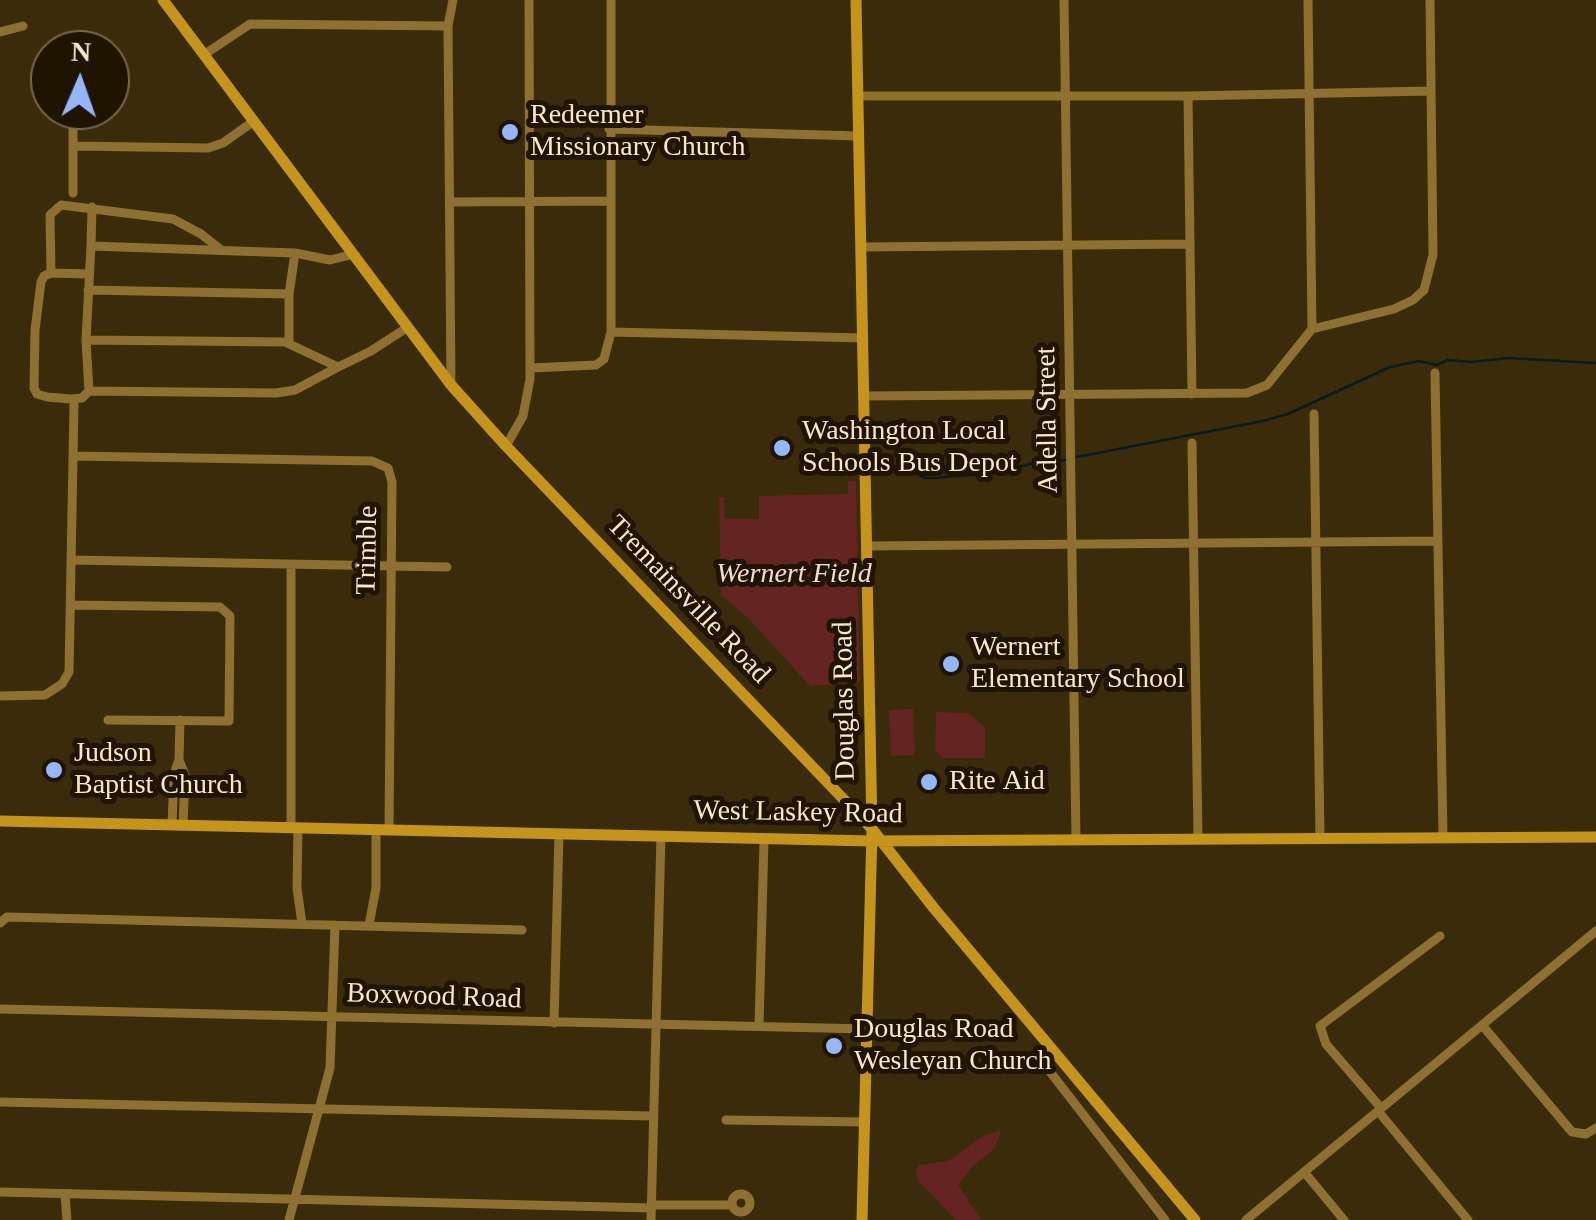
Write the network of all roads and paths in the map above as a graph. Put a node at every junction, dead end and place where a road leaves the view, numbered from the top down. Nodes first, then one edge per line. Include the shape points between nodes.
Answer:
1 (163, 0) edge
2 (452, 0) edge
3 (529, 0) edge
4 (611, 0) edge
5 (856, 0) edge
6 (1064, 0) edge
7 (1308, 0) edge
8 (1430, 0) edge
9 (24, 26) dead end
10 (448, 26) junction
11 (0, 32) edge
12 (206, 54) junction
13 (1430, 91) junction
14 (1309, 94) junction
15 (858, 96) junction
16 (1066, 96) junction
17 (1188, 96) junction
18 (254, 121) junction
19 (610, 129) junction
20 (73, 130) edge
21 (859, 136) junction
22 (73, 146) junction
23 (72, 192) dead end
24 (529, 201) junction
25 (610, 201) junction
26 (450, 202) junction
27 (92, 207) junction
28 (1189, 244) junction
29 (1068, 245) junction
30 (90, 246) junction
31 (861, 247) junction
32 (221, 250) junction
33 (295, 253) junction
34 (354, 254) junction
35 (52, 273) junction
36 (89, 274) junction
37 (88, 290) junction
38 (289, 294) junction
39 (408, 327) junction
40 (1312, 330) junction
41 (612, 332) junction
42 (862, 338) junction
43 (86, 340) junction
44 (289, 343) junction
45 (338, 367) junction
46 (531, 368) junction
47 (1435, 373) dead end
48 (451, 384) junction
49 (89, 392) junction
50 (1070, 393) junction
51 (1192, 394) junction
52 (864, 396) junction
53 (74, 404) dead end
54 (1314, 414) dead end
55 (1192, 442) dead end
56 (506, 446) junction
57 (74, 456) junction
58 (1316, 541) junction
59 (1438, 541) junction
60 (1072, 543) junction
61 (1194, 544) junction
62 (867, 546) junction
63 (72, 560) junction
64 (291, 565) junction
65 (390, 566) junction
66 (447, 567) dead end
67 (71, 605) junction
68 (0, 696) edge
69 (108, 720) dead end
70 (180, 720) junction
71 (0, 821) edge
72 (177, 826) junction
73 (294, 828) junction
74 (382, 830) junction
75 (559, 834) junction
76 (661, 836) junction
77 (1596, 836) edge
78 (874, 837) junction
79 (1442, 837) junction
80 (1076, 838) junction
81 (1198, 838) junction
82 (1320, 838) junction
83 (764, 840) junction
84 (0, 922) edge
85 (302, 924) junction
86 (335, 924) junction
87 (369, 925) junction
88 (522, 930) dead end
89 (1596, 930) edge
90 (1440, 936) dead end
91 (0, 1010) edge
92 (333, 1016) junction
93 (554, 1023) junction
94 (656, 1024) junction
95 (1482, 1025) junction
96 (759, 1026) junction
97 (867, 1029) junction
98 (1056, 1054) junction
99 (0, 1102) edge
100 (320, 1109) junction
101 (1379, 1110) junction
102 (652, 1116) junction
103 (726, 1120) dead end
104 (865, 1122) junction
105 (1596, 1128) edge
106 (1305, 1173) junction
107 (0, 1192) edge
108 (64, 1195) junction
109 (294, 1201) junction
110 (732, 1205) dead end
111 (652, 1207) junction
112 (67, 1220) edge
113 (289, 1220) edge
114 (651, 1220) edge
115 (862, 1220) edge
116 (1165, 1220) edge
117 (1195, 1220) edge
118 (1246, 1220) edge
119 (1344, 1220) edge
120 (1468, 1220) edge

1 - 12 street, Tremainsville Road
2 - 10 street
3 - 24 street
4 - 19 street
5 - 15 street, Douglas Road
6 - 16 street, Adella Street
7 - 14 street
8 - 13 street
9 - 11 street
10 - 12 street via 250,24
10 - 26 street
12 - 18 street, Tremainsville Road
13 - 14 street
13 - 40 street via 1432,269 1424,290 1394,309
14 - 17 street
14 - 40 street
15 - 16 street
15 - 21 street, Douglas Road
16 - 17 street
16 - 29 street, Adella Street
17 - 28 street
18 - 22 street via 208,148
18 - 34 street, Tremainsville Road
19 - 21 street
19 - 25 street
20 - 22 street
21 - 31 street, Douglas Road
22 - 23 street
24 - 25 street
24 - 26 street
24 - 46 street
25 - 41 street
26 - 48 street
27 - 30 street
27 - 32 street via 181,222
27 - 35 street via 61,205 50,216
28 - 29 street
28 - 51 street
29 - 31 street
29 - 50 street, Adella Street
30 - 32 street
30 - 36 street
31 - 42 street, Douglas Road
32 - 33 street
33 - 34 street via 330,260
33 - 38 street
34 - 39 street, Tremainsville Road
35 - 36 street
35 - 49 street via 40,282 34,388 59,398
36 - 37 street
37 - 38 street
37 - 43 street
38 - 44 street
39 - 45 street
39 - 48 street, Tremainsville Road
40 - 51 street via 1260,389
41 - 42 street
41 - 46 street via 604,360 596,365
42 - 52 street, Douglas Road
43 - 44 street
43 - 49 street
44 - 45 street
45 - 49 street via 286,392
46 - 56 street via 523,416
47 - 59 street
48 - 56 street, Tremainsville Road
50 - 51 street
50 - 52 street
50 - 60 street, Adella Street
52 - 62 street, Douglas Road
53 - 57 street
54 - 58 street
55 - 61 street
56 - 78 street, Tremainsville Road
57 - 63 street
57 - 65 street, Trimble via 381,463 392,482
58 - 59 street
58 - 61 street
58 - 82 street
59 - 79 street
60 - 61 street
60 - 62 street
60 - 80 street, Adella Street
61 - 81 street
62 - 78 street, Douglas Road
63 - 64 street
63 - 67 street
64 - 65 street
64 - 73 street
65 - 66 street
65 - 74 street, Trimble
67 - 68 street via 66,680 55,691
67 - 70 street via 220,607 230,616 228,721
69 - 70 street
70 - 72 street via 185,776
71 - 72 street, West Laskey Road
72 - 73 street, West Laskey Road
73 - 74 street, West Laskey Road
73 - 85 street
74 - 75 street, West Laskey Road
74 - 87 street, Trimble
75 - 76 street, West Laskey Road
75 - 93 street
76 - 83 street, West Laskey Road
76 - 94 street
77 - 79 street, West Laskey Road
78 - 80 street, West Laskey Road
78 - 83 street, West Laskey Road
78 - 97 street, Douglas Road
78 - 98 street, Tremainsville Road
79 - 82 street, West Laskey Road
80 - 81 street, West Laskey Road
81 - 82 street, West Laskey Road
83 - 96 street
84 - 85 street
85 - 86 street
86 - 87 street
86 - 92 street
87 - 88 street
89 - 95 street
90 - 101 street via 1320,1026 1326,1044
91 - 92 street, Boxwood Road
92 - 93 street, Boxwood Road
92 - 100 street
93 - 94 street, Boxwood Road
94 - 96 street, Boxwood Road
94 - 102 street
95 - 101 street
95 - 105 street via 1572,1132
96 - 97 street, Boxwood Road
97 - 104 street, Douglas Road
98 - 116 street via 1044,1064
98 - 117 street, Tremainsville Road
99 - 100 street
100 - 102 street
100 - 109 street
101 - 106 street
101 - 120 street
102 - 111 street
103 - 104 street
104 - 115 street, Douglas Road
106 - 118 street
106 - 119 street
107 - 108 street
108 - 109 street
108 - 112 street
109 - 111 street
109 - 113 street
110 - 111 street
111 - 114 street

